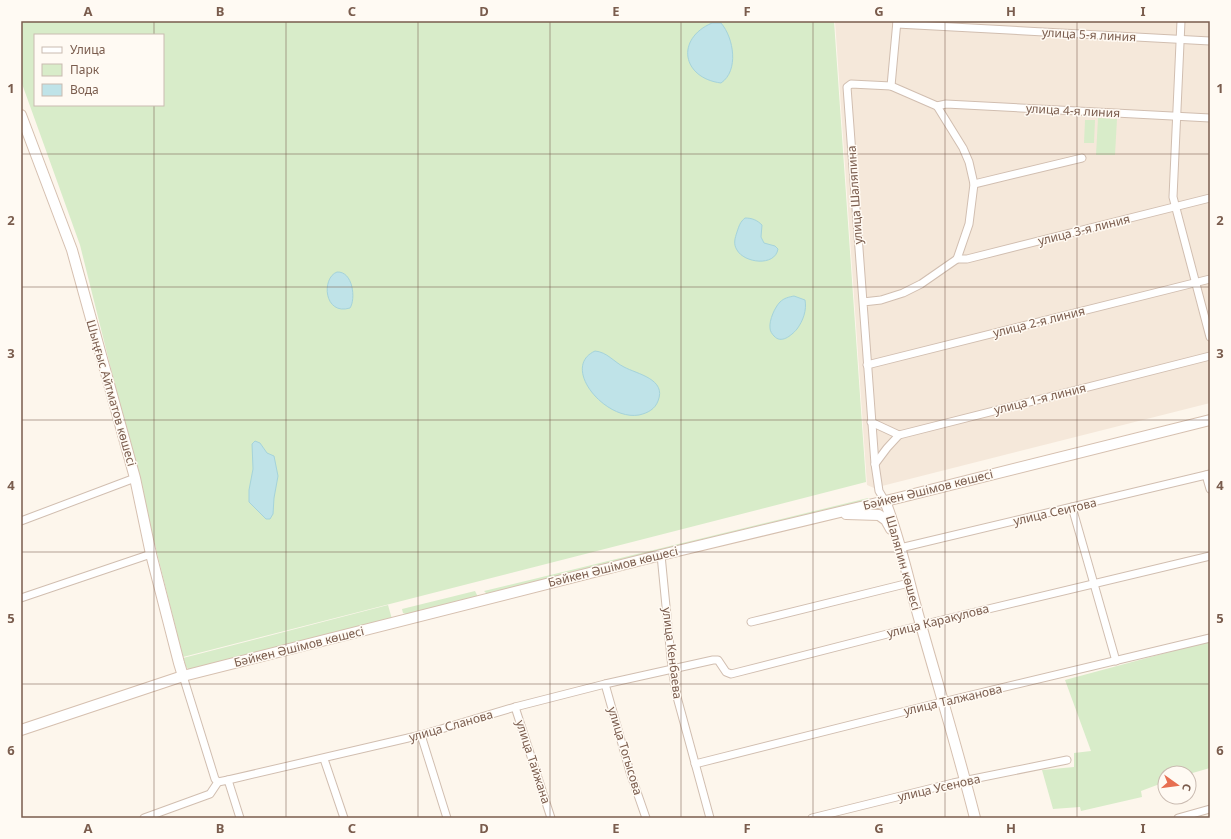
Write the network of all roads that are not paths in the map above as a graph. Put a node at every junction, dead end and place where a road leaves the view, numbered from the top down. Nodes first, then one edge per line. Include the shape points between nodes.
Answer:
1 (1181, 21) edge
2 (897, 23) edge
3 (1180, 40) junction
4 (1210, 41) edge
5 (891, 86) junction
6 (937, 106) junction
7 (21, 115) edge
8 (1177, 116) junction
9 (1210, 118) edge
10 (1082, 158) dead end
11 (974, 184) junction
12 (1210, 198) edge
13 (1176, 206) junction
14 (957, 260) junction
15 (1210, 278) edge
16 (1195, 282) junction
17 (863, 302) junction
18 (1210, 337) edge
19 (1210, 356) edge
20 (867, 365) junction
21 (1210, 420) edge
22 (872, 422) junction
23 (899, 435) junction
24 (875, 464) junction
25 (1208, 475) edge
26 (135, 478) junction
27 (1210, 489) edge
28 (885, 501) junction
29 (1072, 508) junction
30 (830, 514) junction
31 (21, 521) edge
32 (900, 548) junction
33 (151, 554) junction
34 (661, 555) junction
35 (1210, 556) edge
36 (909, 583) junction
37 (1094, 584) junction
38 (21, 598) edge
39 (751, 622) dead end
40 (921, 625) junction
41 (1210, 638) edge
42 (1116, 661) junction
43 (672, 668) junction
44 (184, 676) junction
45 (605, 684) junction
46 (943, 702) junction
47 (515, 707) junction
48 (21, 730) edge
49 (421, 735) junction
50 (324, 759) junction
51 (1067, 760) dead end
52 (696, 764) junction
53 (228, 780) junction
54 (966, 781) junction
55 (218, 782) junction
56 (1210, 810) edge
57 (144, 818) edge
58 (240, 818) edge
59 (344, 818) edge
60 (447, 818) edge
61 (551, 818) edge
62 (646, 818) edge
63 (710, 818) edge
64 (812, 818) edge
65 (975, 818) edge
66 (1178, 818) edge

1 - 3 street
2 - 3 street, улица 5-я линия
2 - 5 street
3 - 4 street, улица 5-я линия
3 - 8 street
5 - 6 street
5 - 17 street, улица Шаляпина via 851,84 847,87
6 - 8 street, улица 4-я линия via 946,104
6 - 11 street via 963,148
7 - 26 main road, Шыңғыс Айтматов көшесі via 72,250
8 - 9 street, улица 4-я линия
8 - 13 street via 1173,197
10 - 11 street
11 - 14 street via 969,224
12 - 13 street, улица 3-я линия
13 - 14 street, улица 3-я линия
13 - 16 street
14 - 17 street via 903,293
15 - 16 street, улица 2-я линия
16 - 18 street
16 - 20 street, улица 2-я линия
17 - 20 street, Шаляпин көшесі
19 - 23 street, улица 1-я линия
20 - 22 street, Шаляпин көшесі
21 - 28 main road, Бәйкен Әшімов көшесі
22 - 23 street
22 - 24 street, Шаляпин көшесі
23 - 24 street
24 - 28 street, Шаляпин көшесі via 878,491
25 - 27 street
25 - 29 street, улица Сеитова
26 - 31 street
26 - 33 main road, Шыңғыс Айтматов көшесі
28 - 30 main road, Бәйкен Әшімов көшесі
28 - 32 main road, Шаляпин көшесі
29 - 32 street, улица Сеитова
29 - 37 street
30 - 32 main road via 879,515 886,520
30 - 34 main road, Бәйкен Әшімов көшесі
32 - 36 main road, Шаляпин көшесі
33 - 38 street
33 - 44 main road, Шыңғыс Айтматов көшесі
34 - 43 street, улица Кенбаева
34 - 44 main road, Бәйкен Әшімов көшесі
35 - 37 street, улица Каракулова
36 - 39 street
36 - 40 main road, Шаляпин көшесі
37 - 40 street, улица Каракулова
37 - 42 street
40 - 43 street, улица Каракулова via 731,674 726,672 718,660
40 - 46 main road, Шаляпин көшесі
41 - 42 street, улица Талжанова
42 - 46 street, улица Талжанова
43 - 45 street, улица Сланова
43 - 52 street, улица Кенбаева via 677,697
44 - 48 main road, Бәйкен Әшімов көшесі
44 - 55 street
45 - 47 street, улица Сланова
45 - 62 street, улица Тогысова
46 - 52 street, улица Талжанова
46 - 54 main road, Шаляпин көшесі
47 - 49 street, улица Сланова
47 - 61 street, улица Тайжана
49 - 50 street, улица Сланова
49 - 60 street
50 - 53 street, улица Сланова
50 - 59 street
51 - 54 street, улица Усенова
52 - 63 street, улица Кенбаева
53 - 55 street, улица Сланова
53 - 58 street
54 - 64 street, улица Усенова
54 - 65 main road, Шаляпин көшесі
55 - 57 street via 210,794
56 - 66 street

